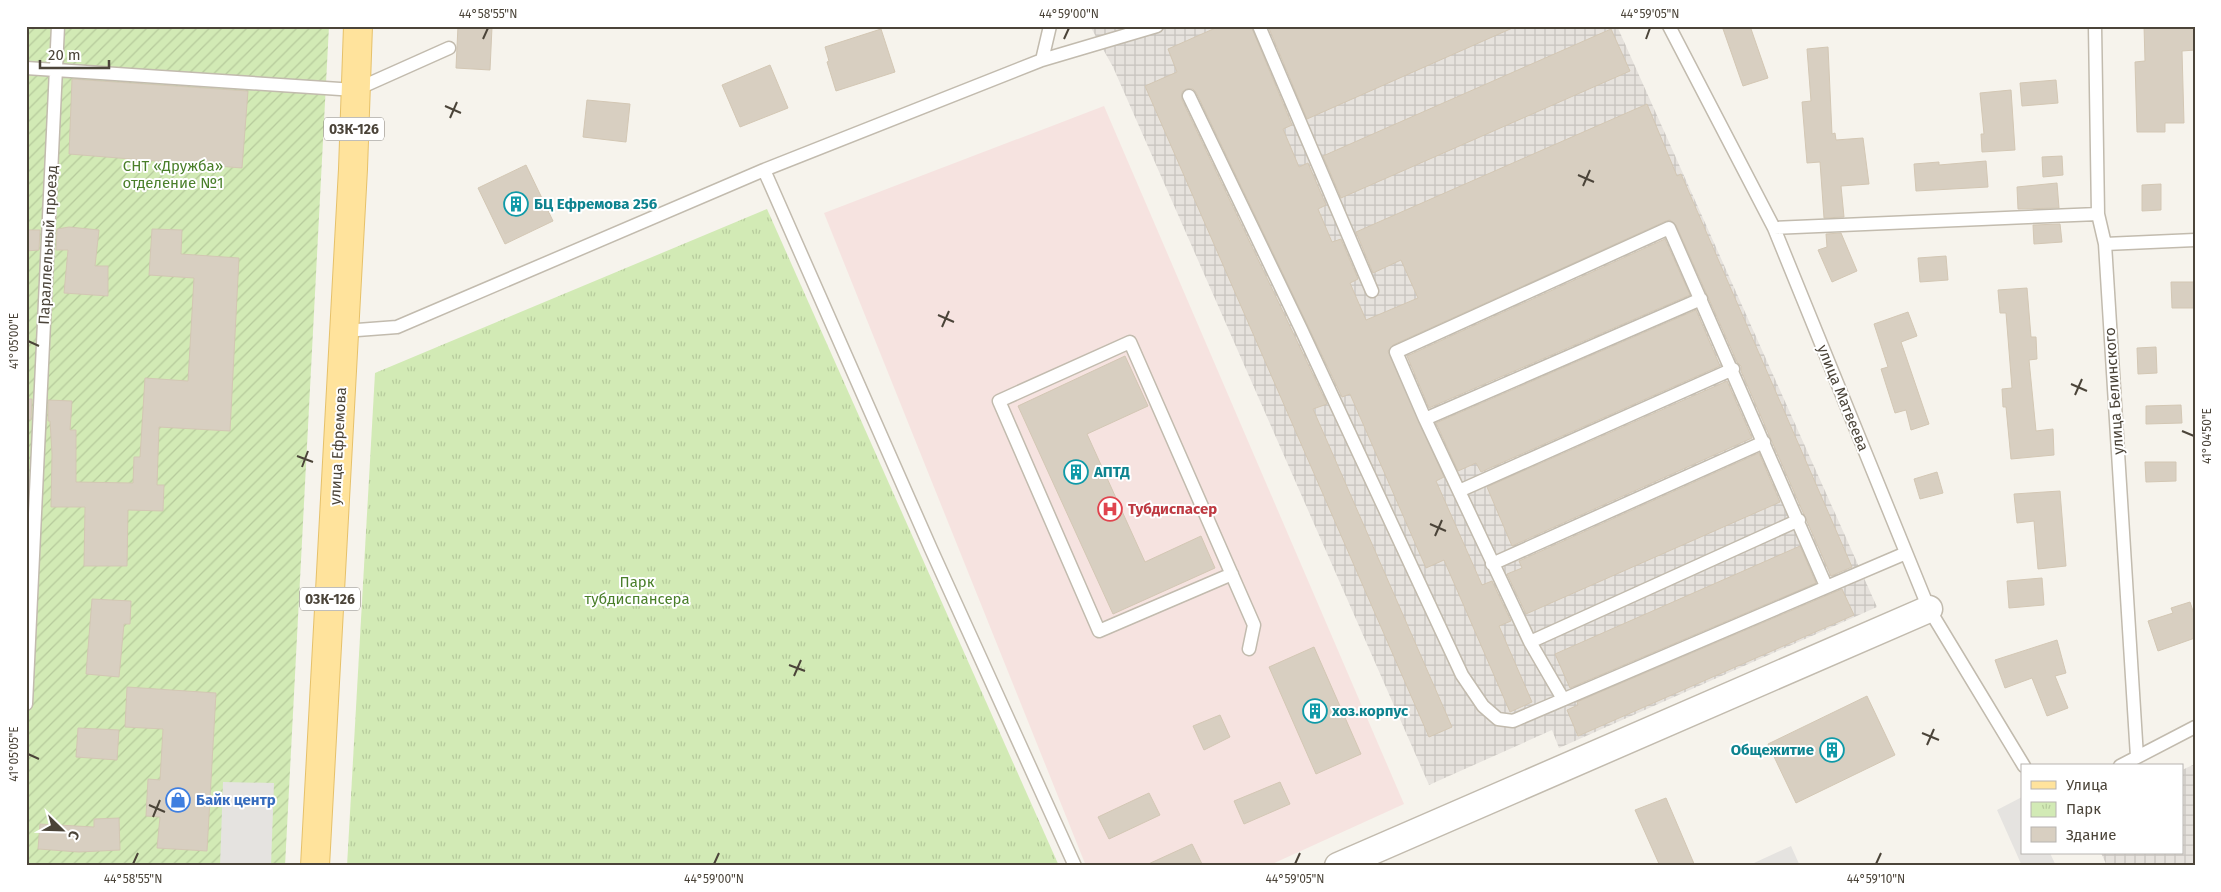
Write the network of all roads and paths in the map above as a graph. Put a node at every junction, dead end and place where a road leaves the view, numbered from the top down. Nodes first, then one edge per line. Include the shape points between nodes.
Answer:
1 (58, 26) edge
2 (358, 26) edge
3 (1050, 26) edge
4 (1157, 26) edge
5 (1258, 26) edge
6 (1669, 26) edge
7 (2096, 26) edge
8 (449, 48) dead end
9 (1042, 60) junction
10 (26, 68) edge
11 (56, 68) junction
12 (355, 90) junction
13 (1189, 96) dead end
14 (764, 170) junction
15 (2098, 214) junction
16 (1774, 228) junction
17 (2195, 240) edge
18 (2105, 244) junction
19 (1372, 291) dead end
20 (1701, 299) junction
21 (344, 331) junction
22 (1733, 369) junction
23 (1424, 419) junction
24 (1764, 442) junction
25 (1460, 491) junction
26 (1799, 520) junction
27 (1906, 553) junction
28 (1492, 564) junction
29 (1232, 574) junction
30 (1826, 586) junction
31 (1929, 609) junction
32 (1530, 642) junction
33 (1249, 649) dead end
34 (1562, 698) junction
35 (26, 704) edge
36 (2195, 727) edge
37 (2137, 757) junction
38 (2023, 764) edge
39 (2124, 764) edge
40 (315, 866) edge
41 (1075, 866) edge
42 (1338, 866) edge

1 - 11 lane, Параллельный проезд
2 - 12 main road, улица Ефремова / 03К-126
3 - 9 lane
4 - 9 lane
5 - 19 lane
6 - 16 lane, улица Матвеева
7 - 15 lane, улица Белинского
8 - 12 lane
9 - 14 lane
10 - 11 lane
11 - 12 lane
11 - 35 lane, Параллельный проезд
12 - 21 main road, улица Ефремова / 03К-126
13 - 34 lane via 1462,675 1483,706 1498,719 1513,721
14 - 21 lane via 397,326
14 - 41 lane
15 - 16 lane
15 - 18 lane, улица Белинского
16 - 27 lane, улица Матвеева
17 - 18 lane
18 - 37 lane, улица Белинского
20 - 22 lane
20 - 23 lane
20 - 23 lane via 1669,228 1396,352
21 - 40 main road, улица Ефремова / 03К-126
22 - 24 lane
22 - 25 lane
23 - 25 lane
24 - 26 lane
24 - 28 lane
25 - 28 lane
26 - 30 lane
26 - 32 lane
27 - 30 lane
27 - 31 lane, улица Матвеева
28 - 32 lane
29 - 29 lane via 1099,632 998,401 1130,342
29 - 33 lane via 1254,625
30 - 34 lane
31 - 38 lane, улица Матвеева
31 - 42 street
32 - 34 lane
36 - 37 lane
37 - 39 lane

